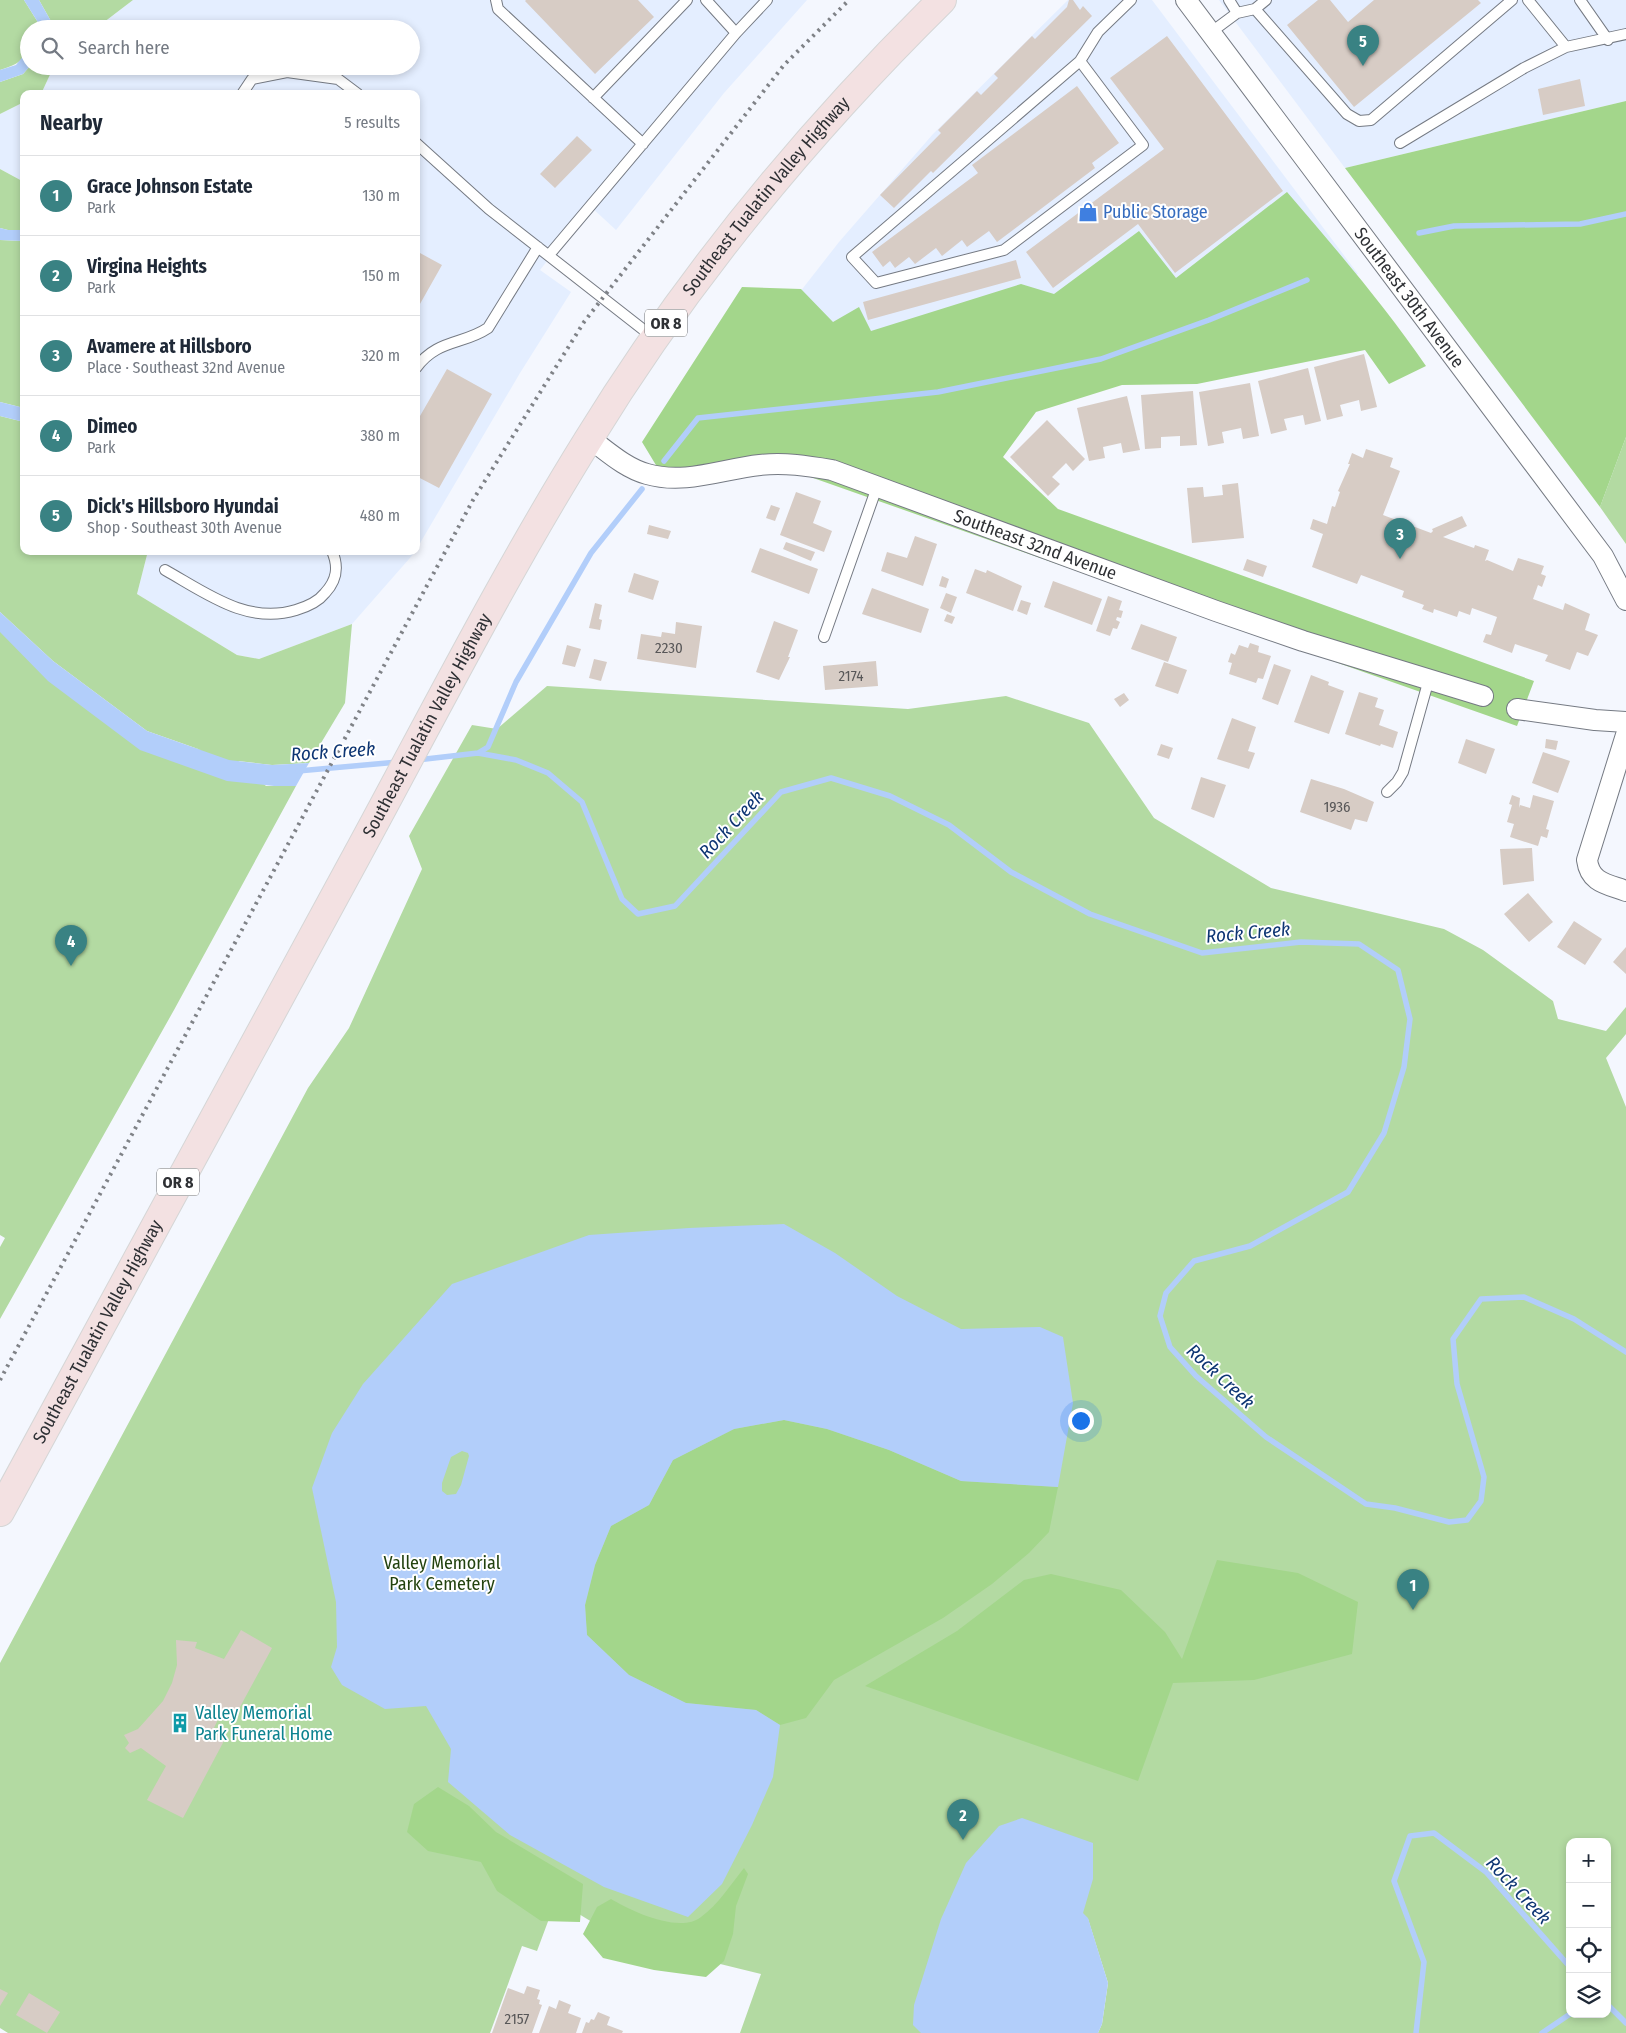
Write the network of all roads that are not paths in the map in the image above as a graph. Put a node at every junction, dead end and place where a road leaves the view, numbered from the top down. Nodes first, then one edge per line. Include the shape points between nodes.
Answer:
1 (496, 0) edge
2 (687, 0) edge
3 (706, 0) edge
4 (767, 0) edge
5 (942, 0) edge
6 (1131, 0) edge
7 (1186, 0) edge
8 (1229, 0) edge
9 (1266, 0) edge
10 (1512, 0) edge
11 (1528, 0) edge
12 (1580, 0) edge
13 (1255, 9) junction
14 (1236, 14) junction
15 (736, 33) junction
16 (1210, 33) junction
17 (1626, 34) edge
18 (1608, 40) junction
19 (1566, 47) junction
20 (1080, 61) junction
21 (272, 75) edge
22 (309, 75) edge
23 (245, 90) edge
24 (353, 90) edge
25 (593, 98) junction
26 (1400, 143) dead end
27 (643, 144) junction
28 (420, 147) edge
29 (538, 247) junction
30 (549, 255) junction
31 (655, 338) junction
32 (420, 363) edge
33 (589, 438) junction
34 (877, 487) junction
35 (333, 555) edge
36 (165, 570) dead end
37 (1626, 600) edge
38 (824, 637) dead end
39 (1429, 679) junction
40 (1483, 696) dead end
41 (1517, 710) dead end
42 (1626, 722) edge
43 (1626, 735) edge
44 (1387, 792) dead end
45 (1626, 891) edge
46 (0, 1512) edge

1 - 25 lane via 498,9
2 - 25 lane
3 - 15 lane
4 - 15 lane
5 - 31 main road, Southeast Tualatin Valley Highway / OR 8 via 853,93 728,238
6 - 20 lane via 1098,32
7 - 16 street, Southeast 30th Avenue
8 - 14 lane
9 - 13 lane
10 - 13 lane via 1371,120 1359,121 1347,114
11 - 19 lane
12 - 18 lane
13 - 14 lane
14 - 16 lane
15 - 27 lane
16 - 37 street, Southeast 30th Avenue via 1603,556
17 - 18 lane
18 - 19 lane
19 - 26 lane via 1524,68
20 - 20 lane via 1143,145 1004,250 876,283 852,258
21 - 23 lane via 252,79
22 - 24 lane via 338,79
25 - 27 lane
27 - 30 lane
28 - 29 lane
29 - 30 lane
29 - 32 lane via 488,328 478,335 459,339 427,354
30 - 31 lane
31 - 33 main road, Southeast Tualatin Valley Highway / OR 8
33 - 34 street, Southeast 32nd Avenue via 627,466 648,474 688,479 760,465 797,464 832,470
33 - 46 main road, Southeast Tualatin Valley Highway / OR 8 via 447,687
34 - 38 lane
34 - 39 street, Southeast 32nd Avenue via 1216,611
35 - 36 lane via 338,569 324,594 307,606 283,614 256,615 229,605
39 - 40 street, Southeast 32nd Avenue
39 - 44 lane via 1403,772
41 - 42 street
43 - 45 street via 1587,860 1588,872 1595,878

